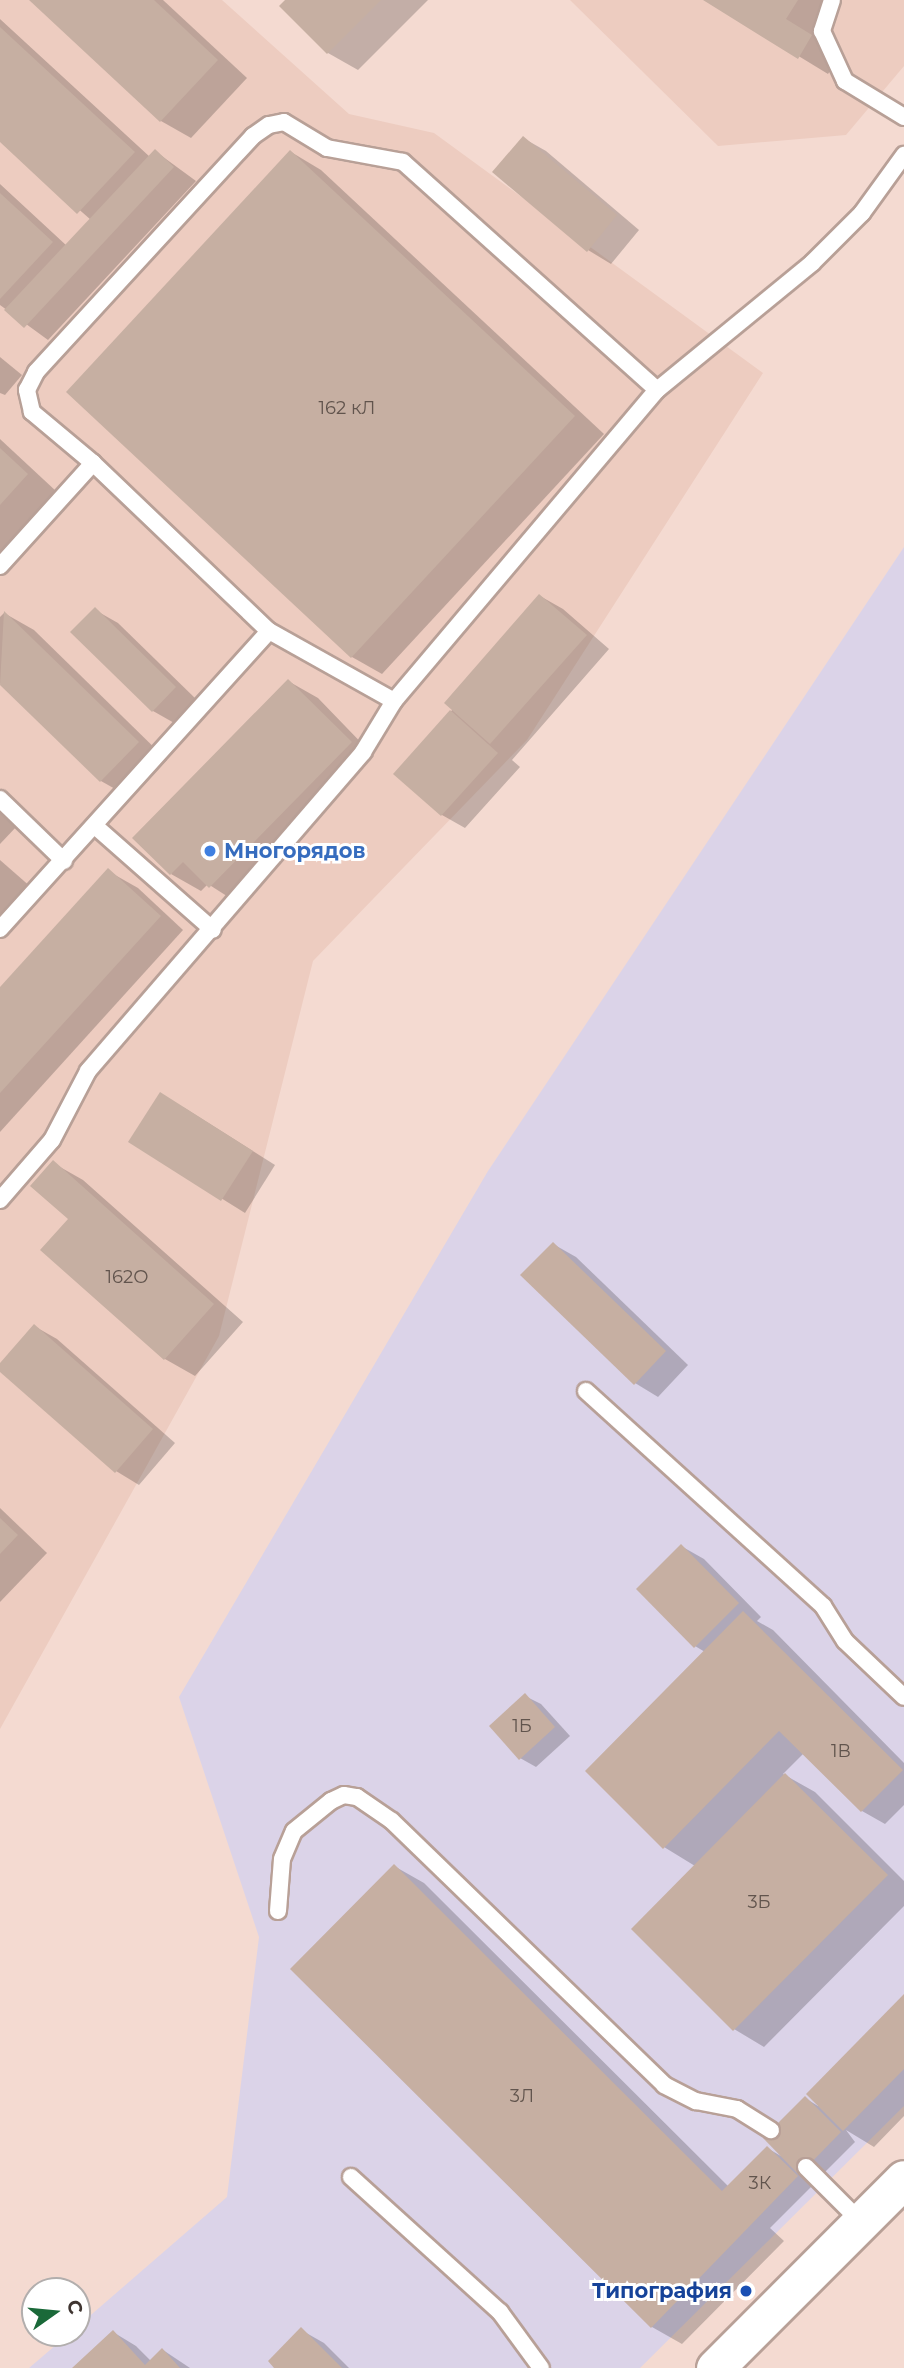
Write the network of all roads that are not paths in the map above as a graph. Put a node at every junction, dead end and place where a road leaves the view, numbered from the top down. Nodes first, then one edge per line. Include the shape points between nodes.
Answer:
1 (832, 0) edge
2 (904, 117) edge
3 (904, 155) edge
4 (657, 390) junction
5 (93, 463) junction
6 (0, 566) edge
7 (269, 631) junction
8 (394, 701) junction
9 (0, 799) edge
10 (95, 826) junction
11 (64, 861) junction
12 (0, 929) edge
13 (213, 930) junction
14 (0, 1200) edge
15 (586, 1391) dead end
16 (904, 1697) edge
17 (278, 1912) dead end
18 (771, 2130) dead end
19 (806, 2167) dead end
20 (351, 2177) dead end
21 (904, 2179) edge
22 (861, 2222) junction
23 (541, 2368) edge
24 (715, 2368) edge

1 - 2 lane via 822,31 845,80
3 - 4 lane via 862,213 812,263
4 - 5 lane via 403,162 327,148 284,122 253,136 36,372 27,390 32,412
4 - 8 lane
5 - 6 lane
5 - 7 lane
7 - 8 lane
7 - 10 lane
8 - 13 lane via 363,752
9 - 11 lane
10 - 11 lane
10 - 13 lane
11 - 12 lane
13 - 14 lane via 88,1071 52,1140
15 - 16 lane via 823,1606 845,1641
17 - 18 lane via 282,1859 294,1830 331,1801 344,1795 358,1797 392,1821 664,2085 696,2101 737,2109
19 - 22 lane
20 - 23 lane via 500,2312
21 - 22 street
22 - 24 street

